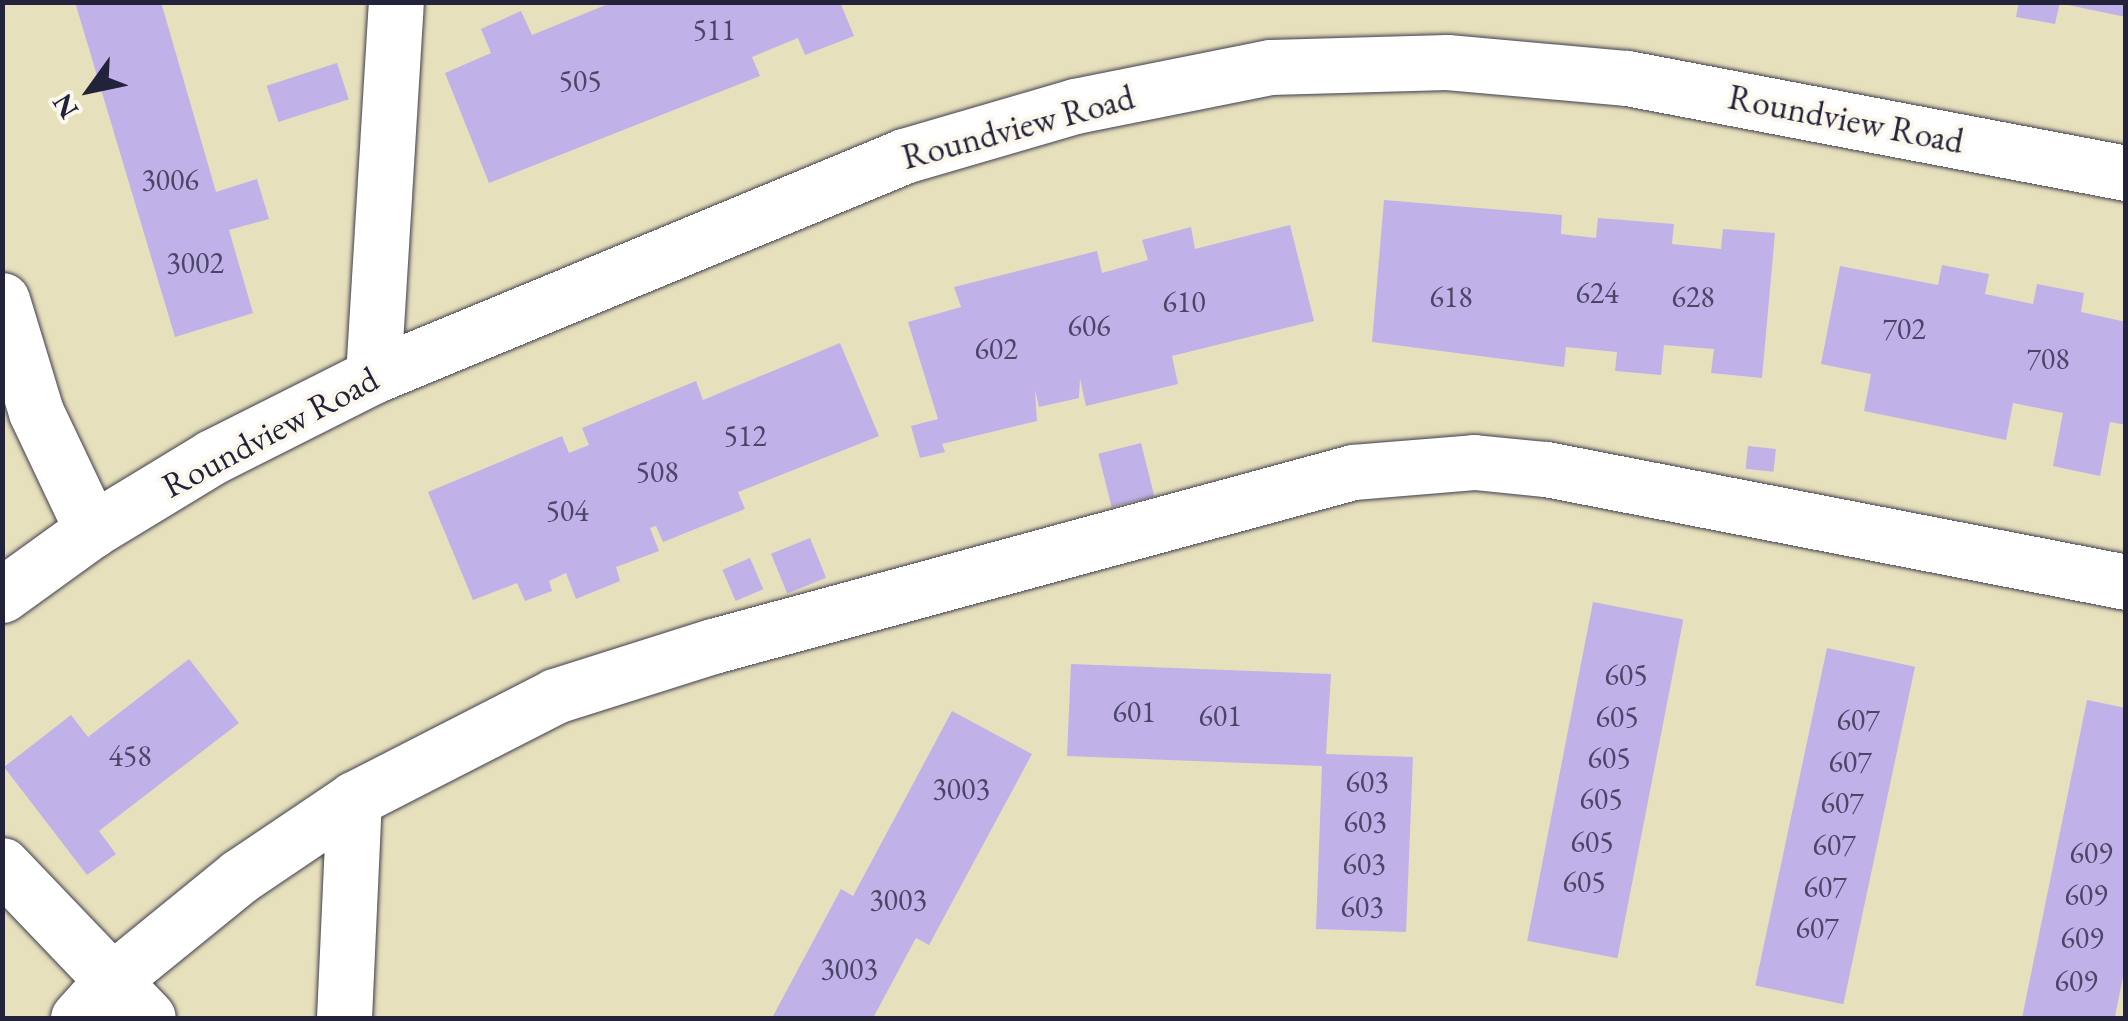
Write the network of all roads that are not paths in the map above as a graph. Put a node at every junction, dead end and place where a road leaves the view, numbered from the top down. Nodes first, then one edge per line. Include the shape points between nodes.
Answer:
1 (396, 2) edge
2 (2126, 173) edge
3 (2, 300) edge
4 (373, 376) junction
5 (92, 530) junction
6 (2126, 582) edge
7 (2, 595) edge
8 (354, 799) junction
9 (2, 866) edge
10 (112, 1006) edge
11 (344, 1018) edge

1 - 4 street
2 - 4 street, Roundview Road via 1627,78 1447,62 1270,67 1075,106 904,156
3 - 5 street via 36,412
4 - 5 street, Roundview Road via 212,457
5 - 7 street, Roundview Road
6 - 8 street via 1546,469 1410,464 1334,477 714,646 555,696
8 - 10 street via 240,876
8 - 11 street
9 - 10 street

